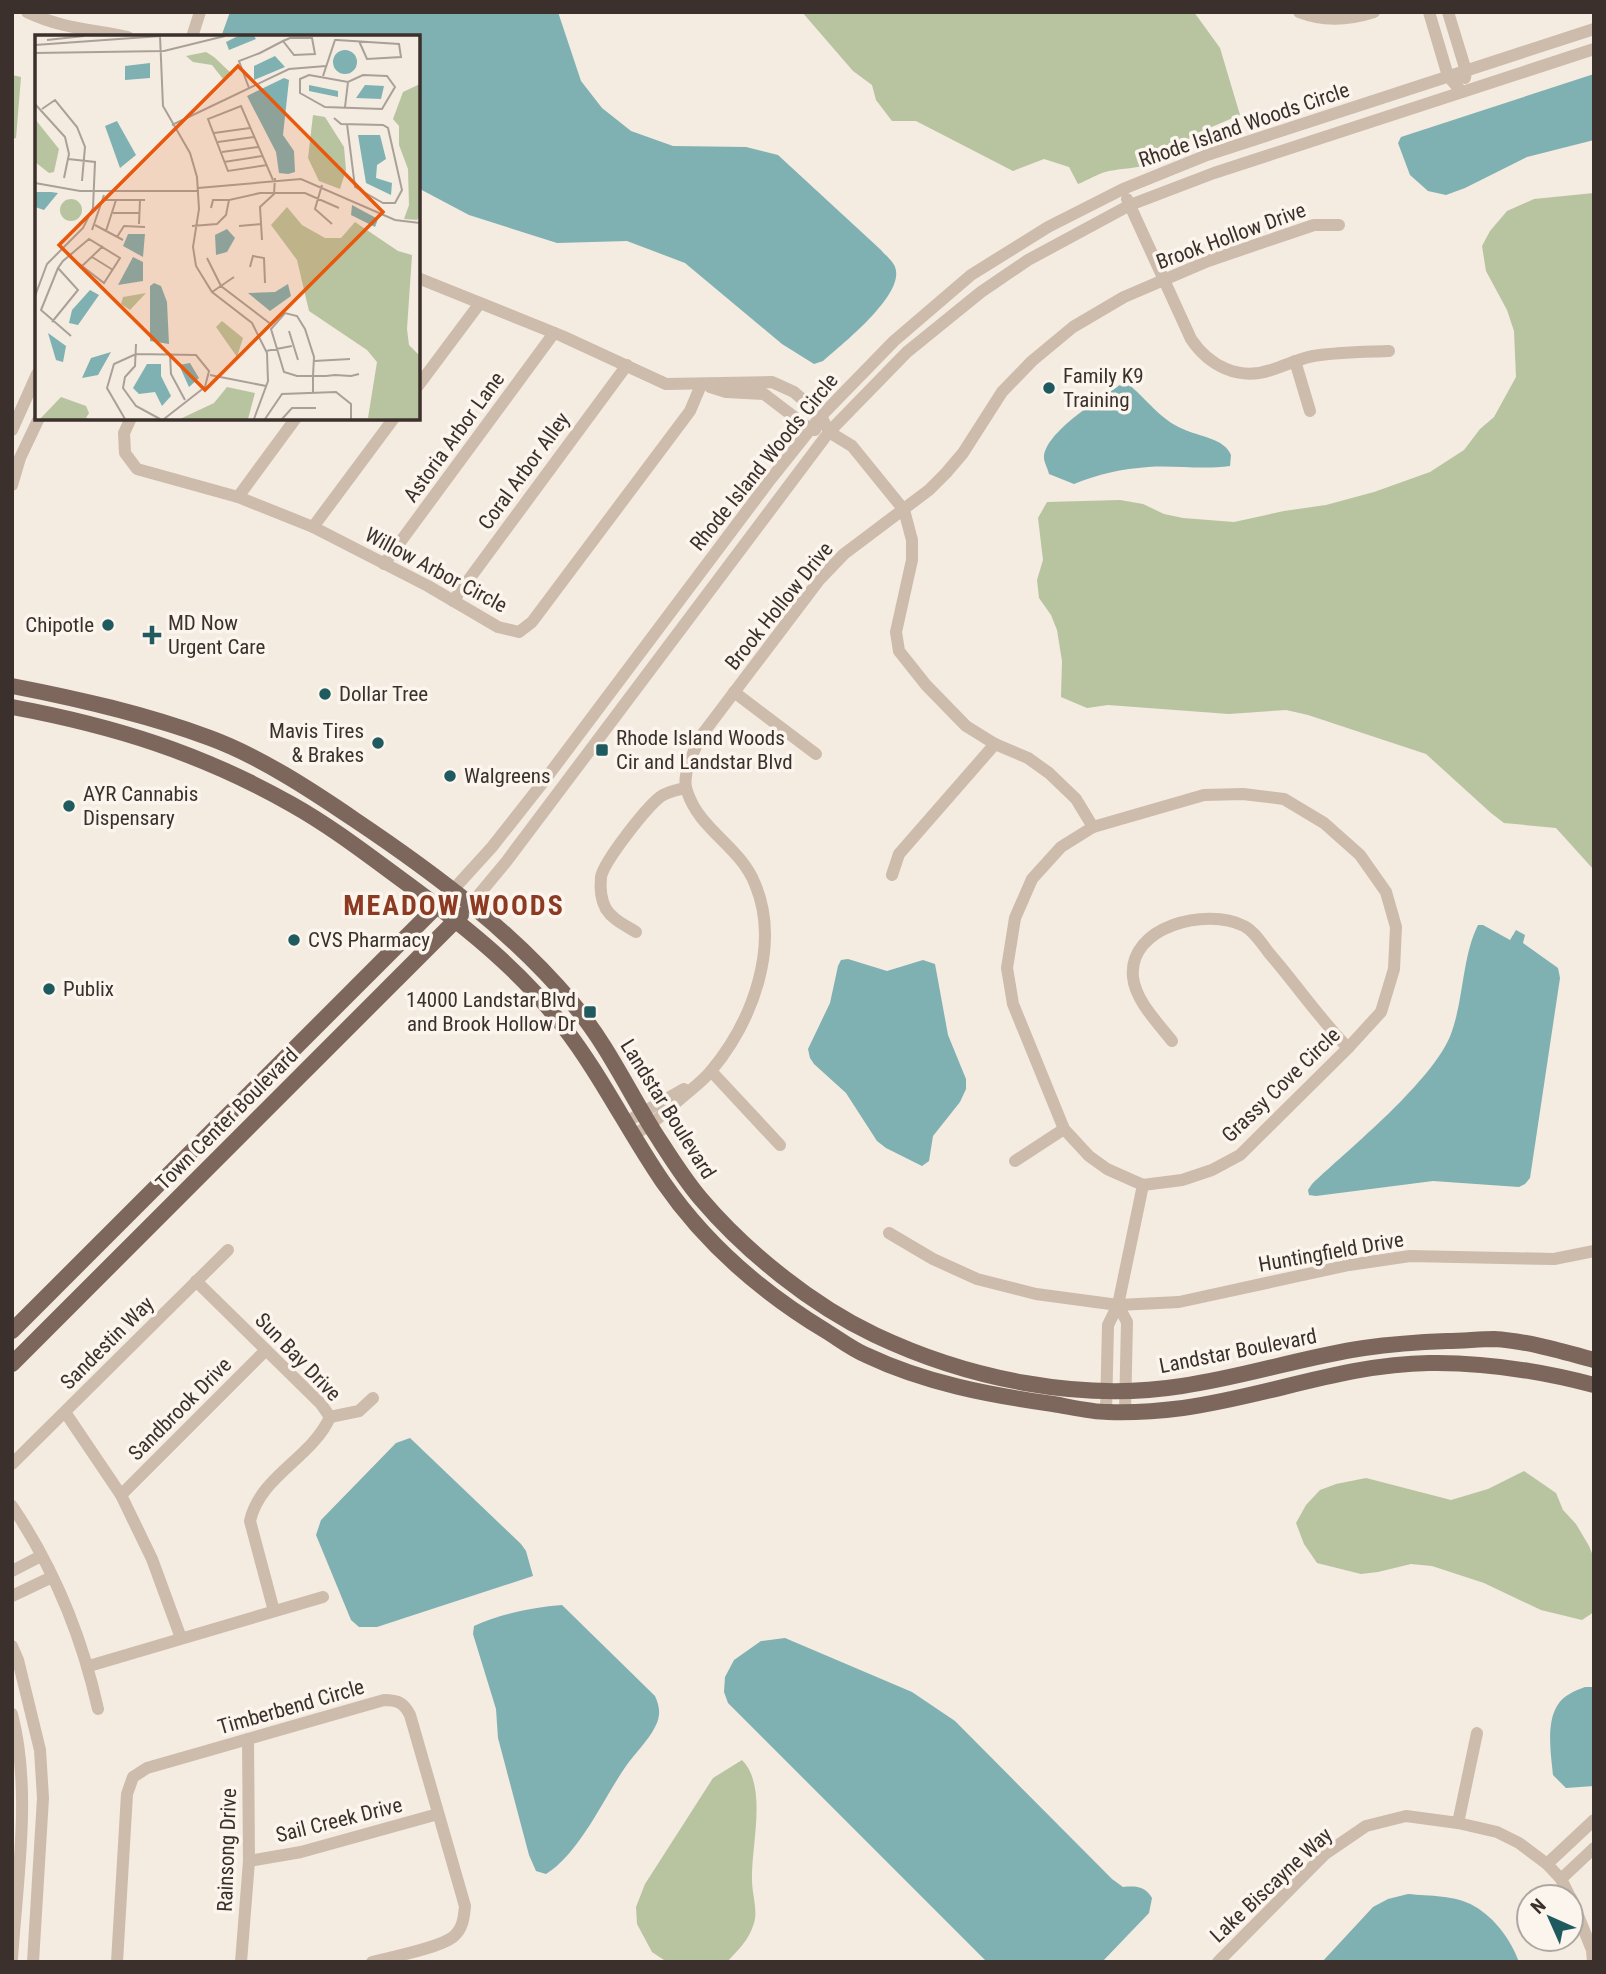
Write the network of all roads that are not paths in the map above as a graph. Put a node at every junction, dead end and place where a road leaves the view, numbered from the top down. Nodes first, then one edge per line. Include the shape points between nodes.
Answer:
1 (27, 12) edge
2 (201, 12) edge
3 (1299, 12) edge
4 (1374, 12) edge
5 (1429, 12) edge
6 (1448, 12) edge
7 (1594, 29) edge
8 (90, 34) edge
9 (193, 35) edge
10 (1594, 49) edge
11 (1466, 71) junction
12 (1448, 76) junction
13 (1462, 92) junction
14 (1123, 189) junction
15 (1130, 205) junction
16 (1339, 225) dead end
17 (971, 275) junction
18 (420, 279) edge
19 (1164, 280) junction
20 (981, 292) junction
21 (480, 303) junction
22 (554, 333) junction
23 (1390, 351) dead end
24 (1295, 361) junction
25 (627, 365) junction
26 (35, 378) edge
27 (420, 383) edge
28 (701, 385) junction
29 (1310, 411) dead end
30 (821, 416) junction
31 (38, 420) edge
32 (130, 420) edge
33 (295, 420) edge
34 (393, 420) edge
35 (810, 429) junction
36 (12, 430) edge
37 (829, 432) junction
38 (12, 485) edge
39 (239, 497) junction
40 (904, 510) junction
41 (313, 527) junction
42 (384, 564) junction
43 (453, 601) junction
44 (12, 686) edge
45 (734, 692) junction
46 (12, 707) edge
47 (995, 744) junction
48 (816, 754) dead end
49 (685, 788) junction
50 (1093, 827) junction
51 (892, 875) dead end
52 (452, 891) junction
53 (471, 904) junction
54 (436, 906) junction
55 (456, 921) junction
56 (636, 932) dead end
57 (1172, 1041) dead end
58 (1348, 1048) junction
59 (710, 1071) junction
60 (647, 1119) junction
61 (630, 1128) junction
62 (1064, 1129) junction
63 (780, 1144) dead end
64 (193, 1149) junction
65 (1015, 1161) dead end
66 (210, 1166) junction
67 (1143, 1185) junction
68 (889, 1233) dead end
69 (228, 1250) dead end
70 (1594, 1251) edge
71 (197, 1281) junction
72 (1118, 1305) junction
73 (12, 1331) edge
74 (266, 1350) junction
75 (1594, 1360) edge
76 (12, 1364) edge
77 (1594, 1385) edge
78 (1106, 1390) junction
79 (1125, 1390) junction
80 (373, 1398) dead end
81 (65, 1412) junction
82 (1106, 1412) junction
83 (1125, 1412) junction
84 (330, 1417) junction
85 (12, 1464) edge
86 (121, 1495) junction
87 (12, 1506) edge
88 (41, 1556) junction
89 (12, 1571) edge
90 (52, 1577) junction
91 (12, 1596) edge
92 (323, 1597) dead end
93 (274, 1611) junction
94 (181, 1638) junction
95 (12, 1646) edge
96 (89, 1666) junction
97 (98, 1709) dead end
98 (12, 1714) edge
99 (1477, 1733) dead end
100 (247, 1739) junction
101 (438, 1814) junction
102 (1594, 1819) edge
103 (1458, 1823) junction
104 (1594, 1848) edge
105 (249, 1861) junction
106 (1547, 1864) junction
107 (1561, 1879) junction
108 (1563, 1883) edge
109 (1585, 1933) edge
110 (12, 1959) edge
111 (33, 1962) edge
112 (117, 1962) edge
113 (241, 1962) edge
114 (372, 1962) edge
115 (1218, 1962) edge
116 (1593, 1962) edge

1 - 8 street
2 - 9 street
3 - 4 street via 1340,20
5 - 12 street
6 - 11 street
7 - 11 street, Rhode Island Woods Circle
10 - 13 street, Rhode Island Woods Circle
11 - 12 street, Rhode Island Woods Circle
11 - 13 street
12 - 13 street
12 - 14 street, Rhode Island Woods Circle via 1207,155
13 - 15 street, Rhode Island Woods Circle
14 - 15 street
14 - 17 street, Rhode Island Woods Circle via 1048,227
15 - 19 street
15 - 20 street, Rhode Island Woods Circle via 1028,260
16 - 19 street, Brook Hollow Drive via 1314,225
17 - 20 street
17 - 30 street, Rhode Island Woods Circle via 894,341
18 - 21 street
19 - 24 street via 1191,339 1215,364 1249,374
19 - 40 street, Brook Hollow Drive via 1073,327 1032,361 1002,392 946,473
20 - 37 street, Rhode Island Woods Circle via 907,352
21 - 22 street
21 - 27 street
22 - 25 street
22 - 42 street, Astoria Arbor Lane
23 - 24 street
24 - 29 street
25 - 28 street via 666,384
25 - 43 street, Coral Arbor Alley
26 - 36 street
28 - 30 street via 772,382 794,392
28 - 35 street via 764,394
28 - 43 street, Willow Arbor Circle via 690,411 532,622 519,632 498,627
30 - 35 street, Rhode Island Woods Circle
30 - 37 street
31 - 38 street
32 - 39 street, Willow Arbor Circle via 124,433 125,453 137,469
33 - 39 street
34 - 41 street
35 - 37 street
35 - 52 street, Rhode Island Woods Circle via 544,781
37 - 40 street via 852,446
37 - 53 street, Rhode Island Woods Circle
39 - 41 street, Willow Arbor Circle
40 - 45 street, Brook Hollow Drive via 844,554 820,579
40 - 47 street via 912,560 897,632 899,651 966,726
41 - 42 street, Willow Arbor Circle
42 - 43 street, Willow Arbor Circle
44 - 52 main road, Landstar Boulevard via 126,710 215,739 303,785
45 - 48 street
45 - 49 street, Brook Hollow Drive via 701,736 691,756
46 - 54 main road, Landstar Boulevard via 156,742 239,777 352,843
47 - 50 street via 1049,773 1076,799
47 - 51 street via 899,854
49 - 56 street via 662,795 648,808 601,874 605,907 614,919
49 - 59 street via 696,814 739,856 755,883 765,915 766,949 758,984 738,1030
50 - 58 street, Grassy Cove Circle via 1204,795 1243,794 1284,799 1333,831 1360,855 1385,892 1395,927 1394,969 1381,1012
50 - 62 street, Grassy Cove Circle via 1060,847 1032,878 1015,918 1007,968 1013,1004
52 - 53 main road, Landstar Boulevard
52 - 54 main road, Town Center Boulevard
53 - 55 main road, Town Center Boulevard
53 - 60 main road, Landstar Boulevard via 575,1006
54 - 55 main road, Landstar Boulevard
54 - 64 main road, Town Center Boulevard
55 - 61 main road, Landstar Boulevard via 512,969 561,1023
55 - 66 main road, Town Center Boulevard
57 - 58 street via 1133,981 1133,961 1143,943 1158,931 1203,918 1227,919 1247,927
58 - 67 street, Grassy Cove Circle via 1240,1155 1182,1180
59 - 60 street
59 - 63 street
60 - 61 street
60 - 78 main road, Landstar Boulevard via 700,1198 747,1246 809,1296 873,1334 934,1360 1000,1380
61 - 82 main road, Landstar Boulevard via 664,1184 728,1257 794,1312 863,1354 926,1379 993,1396
62 - 65 street
62 - 67 street, Grassy Cove Circle via 1089,1156
64 - 66 street
64 - 73 main road, Town Center Boulevard
66 - 76 main road, Town Center Boulevard
67 - 72 street
68 - 72 street, Huntingfield Drive via 976,1279 1036,1294
69 - 71 street, Sandestin Way
70 - 72 street, Huntingfield Drive via 1554,1259 1410,1256 1179,1302
71 - 74 street, Sun Bay Drive
71 - 81 street, Sandestin Way
72 - 78 street via 1108,1325
72 - 79 street via 1127,1322
74 - 84 street, Sun Bay Drive
74 - 86 street, Sandbrook Drive
75 - 79 main road, Landstar Boulevard via 1494,1339 1424,1342 1364,1348 1180,1387
77 - 83 main road, Landstar Boulevard via 1494,1366 1426,1363 1367,1370 1182,1408
78 - 79 main road, Landstar Boulevard
78 - 82 street
79 - 83 street
80 - 84 street via 359,1411
81 - 85 street, Sandestin Way
81 - 86 street
82 - 83 main road, Landstar Boulevard
84 - 93 street, Sun Bay Drive via 323,1433 261,1493 253,1507 250,1521
86 - 94 street via 152,1559
87 - 88 street
88 - 89 street
88 - 90 street
90 - 91 street
90 - 96 street
92 - 93 street
93 - 94 street
94 - 96 street
95 - 111 street via 40,1750 43,1798
96 - 97 street
98 - 110 street via 23,1793
99 - 103 street
100 - 101 street, Timberbend Circle via 384,1700 398,1700 410,1715
100 - 105 street, Rainsong Drive
100 - 112 street, Timberbend Circle via 147,1768 133,1777 127,1794
101 - 105 street, Sail Creek Drive via 301,1852
101 - 114 street, Timberbend Circle via 465,1906 463,1923 453,1937 436,1945
102 - 106 street
103 - 106 street, Lake Biscayne Way via 1497,1832
103 - 115 street, Lake Biscayne Way via 1406,1816 1366,1826 1325,1854
104 - 107 street
105 - 113 street, Rainsong Drive
106 - 107 street, Lake Biscayne Way
107 - 108 street, Lake Biscayne Way
109 - 116 street, Lake Biscayne Way

